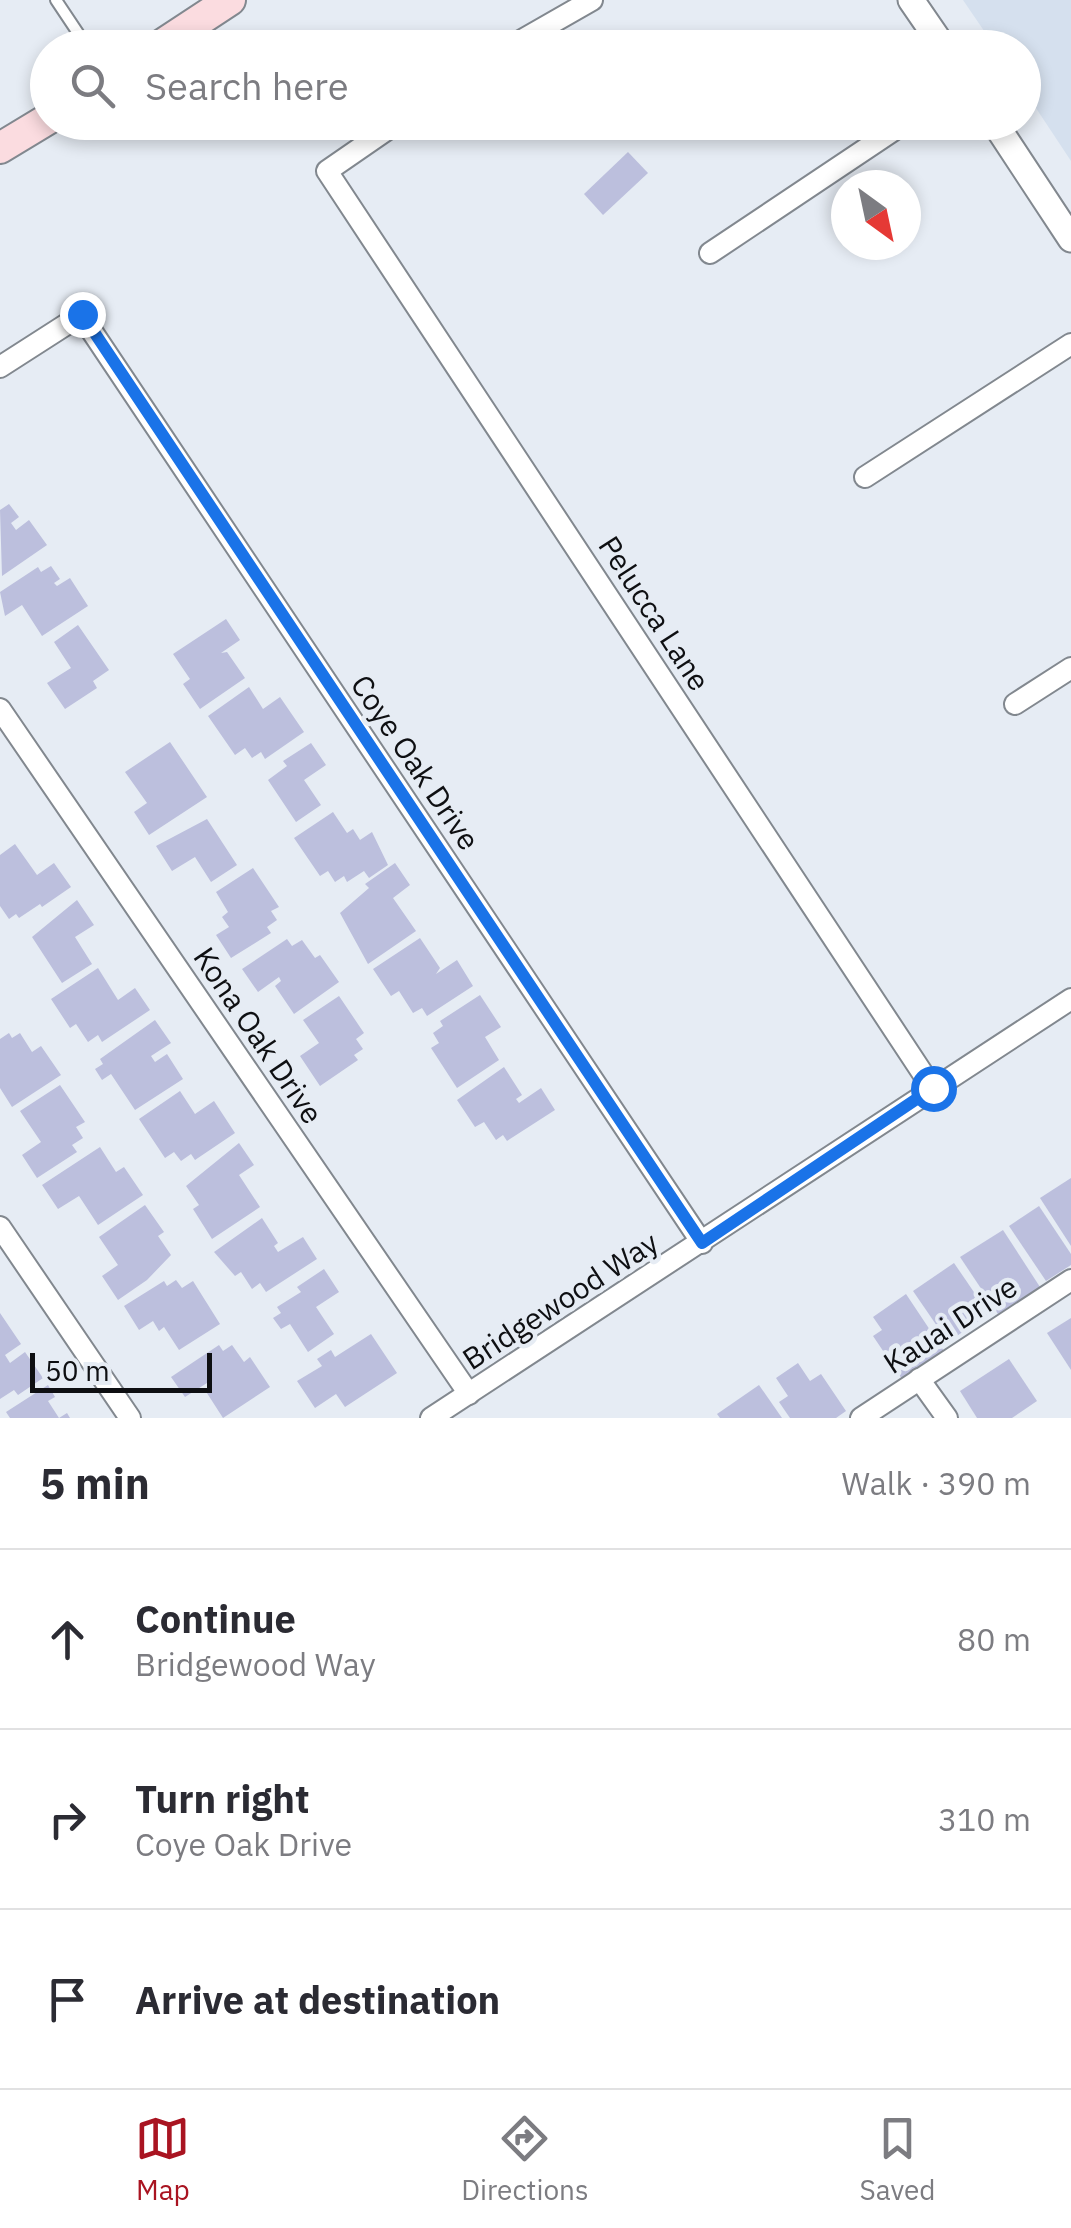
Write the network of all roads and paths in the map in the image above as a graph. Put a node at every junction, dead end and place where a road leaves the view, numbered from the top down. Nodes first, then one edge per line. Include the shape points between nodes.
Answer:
1 (56, 0) edge
2 (230, 0) edge
3 (592, 0) edge
4 (911, 0) edge
5 (76, 30) edge
6 (185, 30) edge
7 (540, 30) edge
8 (932, 30) edge
9 (30, 130) edge
10 (372, 140) edge
11 (879, 140) edge
12 (1006, 140) edge
13 (0, 148) edge
14 (1071, 238) edge
15 (710, 253) dead end
16 (1071, 344) edge
17 (0, 366) edge
18 (865, 477) dead end
19 (1071, 668) edge
20 (1015, 704) dead end
21 (0, 709) edge
22 (1071, 999) edge
23 (933, 1088) junction
24 (0, 1226) edge
25 (702, 1243) junction
26 (7, 1250) edge
27 (1071, 1280) edge
28 (919, 1379) junction
29 (469, 1394) junction
30 (130, 1418) edge
31 (430, 1418) edge
32 (862, 1418) edge
33 (946, 1418) edge

1 - 5 lane
2 - 6 main road
3 - 7 street
4 - 8 street
9 - 13 main road
10 - 23 street, Pelucca Lane via 327,171
11 - 15 street
12 - 14 street
16 - 18 street
17 - 25 street, Coye Oak Drive via 82,314
19 - 20 street
21 - 29 street, Kona Oak Drive
22 - 23 street, Bridgewood Way
23 - 25 street, Bridgewood Way
24 - 26 street
25 - 29 street, Bridgewood Way
26 - 30 street
27 - 28 street, Kauai Drive
28 - 32 street, Kauai Drive
28 - 33 street
29 - 31 street, Bridgewood Way

